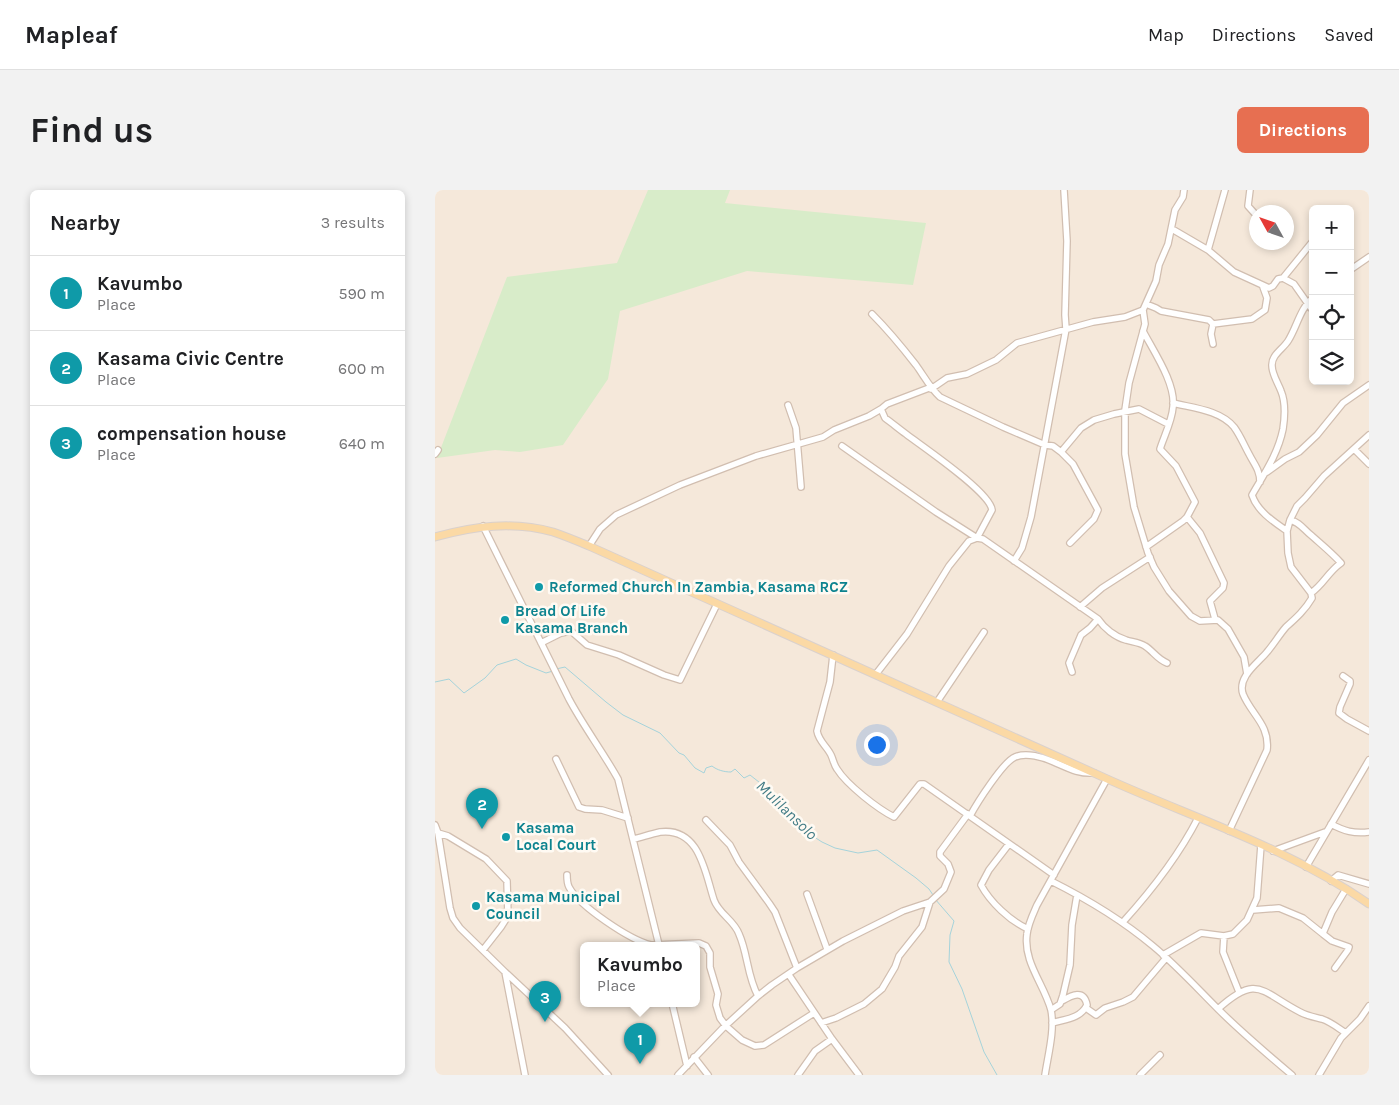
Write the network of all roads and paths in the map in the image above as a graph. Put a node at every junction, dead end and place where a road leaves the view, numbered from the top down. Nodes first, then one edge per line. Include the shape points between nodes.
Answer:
1 (1064, 190) edge
2 (1183, 190) edge
3 (1225, 190) edge
4 (1250, 190) edge
5 (1249, 207) edge
6 (1172, 229) junction
7 (1309, 246) edge
8 (1208, 250) junction
9 (1369, 257) edge
10 (1354, 267) edge
11 (1283, 278) junction
12 (1263, 287) junction
13 (1309, 301) edge
14 (1306, 303) junction
15 (1309, 306) edge
16 (1145, 307) junction
17 (872, 314) dead end
18 (1213, 324) junction
19 (1066, 329) junction
20 (1143, 331) junction
21 (1213, 344) dead end
22 (1369, 385) edge
23 (931, 389) junction
24 (1173, 403) junction
25 (788, 405) dead end
26 (881, 408) junction
27 (1125, 410) junction
28 (1168, 424) junction
29 (1369, 435) edge
30 (796, 443) junction
31 (1045, 445) junction
32 (842, 446) dead end
33 (1354, 449) junction
34 (1061, 452) junction
35 (1369, 464) edge
36 (1266, 473) junction
37 (1260, 482) junction
38 (801, 487) dead end
39 (1187, 517) junction
40 (1290, 520) junction
41 (483, 526) junction
42 (1287, 531) junction
43 (435, 537) edge
44 (977, 538) junction
45 (1070, 543) dead end
46 (589, 546) junction
47 (1146, 547) junction
48 (1150, 557) junction
49 (1014, 561) junction
50 (1311, 593) junction
51 (717, 604) junction
52 (1080, 607) junction
53 (1098, 619) junction
54 (1215, 619) junction
55 (984, 632) dead end
56 (541, 643) junction
57 (833, 655) junction
58 (1167, 663) dead end
59 (1072, 672) dead end
60 (876, 674) junction
61 (1247, 674) junction
62 (1343, 676) dead end
63 (937, 702) junction
64 (1369, 731) edge
65 (556, 759) dead end
66 (1369, 760) edge
67 (1094, 773) junction
68 (1107, 779) junction
69 (969, 815) junction
70 (628, 818) junction
71 (1198, 818) junction
72 (706, 820) dead end
73 (1331, 824) junction
74 (435, 826) edge
75 (1229, 831) junction
76 (438, 832) junction
77 (1325, 832) junction
78 (1369, 832) edge
79 (634, 839) junction
80 (1009, 844) junction
81 (1261, 845) junction
82 (1273, 851) junction
83 (1306, 867) junction
84 (567, 875) dead end
85 (1054, 875) junction
86 (1051, 881) junction
87 (1331, 881) junction
88 (1369, 884) edge
89 (1345, 889) junction
90 (807, 894) dead end
91 (1077, 895) junction
92 (933, 900) junction
93 (1369, 904) edge
94 (1253, 910) junction
95 (1123, 922) junction
96 (1028, 929) junction
97 (1323, 934) junction
98 (1224, 936) junction
99 (646, 942) edge
100 (658, 942) edge
101 (700, 944) edge
102 (483, 950) junction
103 (827, 950) junction
104 (1165, 956) junction
105 (797, 968) junction
106 (1335, 968) dead end
107 (505, 972) junction
108 (789, 975) junction
109 (1239, 992) junction
110 (758, 996) junction
111 (1061, 1001) junction
112 (1369, 1006) edge
113 (673, 1007) edge
114 (1086, 1008) junction
115 (1218, 1009) junction
116 (1051, 1010) junction
117 (814, 1013) junction
118 (1051, 1022) junction
119 (821, 1023) junction
120 (726, 1026) junction
121 (1346, 1033) junction
122 (832, 1039) junction
123 (1160, 1055) dead end
124 (694, 1057) junction
125 (687, 1066) junction
126 (525, 1075) edge
127 (608, 1075) edge
128 (678, 1075) edge
129 (708, 1075) edge
130 (798, 1075) edge
131 (859, 1075) edge
132 (1045, 1075) edge
133 (1140, 1075) edge
134 (1292, 1075) edge
135 (1319, 1075) edge

1 - 19 street
2 - 6 street
3 - 8 street
4 - 5 street
6 - 8 street
6 - 16 street
7 - 11 street
8 - 12 street via 1234,272
9 - 10 street
11 - 12 street via 1278,278 1269,288
11 - 14 street via 1294,284
12 - 18 street via 1267,298 1265,310 1252,319
13 - 14 street
14 - 15 street
14 - 36 street via 1288,341 1271,363 1285,410 1283,431
16 - 18 street via 1209,320
16 - 19 street via 1125,317
16 - 20 street
17 - 23 street via 912,360
18 - 21 street
19 - 23 street via 1017,343 996,360 967,374 947,378
19 - 31 street
20 - 24 street via 1167,377
20 - 27 street
22 - 36 street via 1343,403 1299,452
23 - 26 street
23 - 31 street via 946,401
24 - 28 street
24 - 37 street via 1207,411 1231,424 1260,472
25 - 30 street via 796,428
26 - 30 street via 823,437
26 - 44 street via 885,418 955,470 988,501 992,510
27 - 28 street via 1142,410
27 - 34 street via 1100,417 1081,428
27 - 47 street via 1128,476
28 - 39 street via 1160,449 1177,466 1194,499
29 - 33 street
30 - 38 street
30 - 46 street via 680,485 616,515
31 - 34 street
31 - 49 street via 1031,517 1022,548
32 - 44 street
33 - 35 street
33 - 40 street via 1297,506
34 - 45 street via 1073,464 1098,510 1094,519
36 - 37 street
37 - 42 street via 1252,495 1254,502
39 - 47 street
39 - 54 street via 1200,533 1224,583 1210,601
40 - 42 street
40 - 50 street via 1304,528 1341,564 1332,569 1320,587
41 - 43 main road
41 - 46 main road via 538,529
41 - 56 street
42 - 50 street via 1291,567
44 - 49 street
44 - 60 street via 969,542 949,566 907,634
46 - 51 main road
47 - 48 street
48 - 52 street via 1102,588
48 - 54 street via 1169,591 1191,616 1201,621
49 - 52 street
50 - 61 street via 1307,606
51 - 56 street via 680,680 587,645 571,631
51 - 57 main road
52 - 53 street
53 - 58 street via 1113,634 1145,646
53 - 59 street via 1081,635 1069,663
54 - 61 street via 1228,629 1244,657
55 - 63 street
56 - 70 street via 583,724 618,779
57 - 60 main road
57 - 69 street via 830,682 817,731 841,774 894,818 922,783
60 - 63 main road
61 - 75 street via 1243,694 1259,718 1268,744
62 - 64 street via 1350,684 1339,713
63 - 67 main road
65 - 70 street via 579,807
66 - 73 street
67 - 68 main road
67 - 69 street via 1080,773 1035,756 1017,756 1005,765
68 - 71 main road
68 - 85 street
69 - 80 street
69 - 92 street via 941,852 940,856 951,872 944,889
70 - 79 street
71 - 75 main road
71 - 95 street via 1151,891
72 - 105 street via 730,844 739,862 769,902
73 - 77 street
73 - 78 street via 1355,833
74 - 76 street
75 - 81 main road
76 - 102 street via 453,918
76 - 102 street via 486,859 507,881 507,916
77 - 82 street
77 - 83 street
79 - 100 street
79 - 110 street via 662,832 680,835 695,847 718,909 740,935 751,982
80 - 85 street
80 - 96 street via 981,884 1007,916
81 - 82 main road
81 - 94 street via 1259,886
82 - 83 main road
83 - 87 main road
84 - 99 street via 569,888 580,900 604,920
85 - 86 street
86 - 91 street
86 - 96 street
87 - 88 street via 1338,875
87 - 89 main road
89 - 93 main road
89 - 97 street
90 - 103 street
91 - 95 street
91 - 111 street via 1070,966
92 - 103 street via 903,911
92 - 119 street via 919,933 901,953 882,989 864,1004
94 - 97 street via 1279,908 1303,918
94 - 98 street via 1236,931
95 - 104 street
96 - 116 street via 1027,952
97 - 106 street via 1349,947
98 - 104 street via 1201,934
98 - 109 street via 1223,952
101 - 120 street via 710,953 716,1005
102 - 107 street
103 - 105 street
104 - 114 street via 1129,1000 1108,1006 1096,1015
104 - 115 street
105 - 108 street
107 - 126 street
107 - 127 street via 565,1028
108 - 110 street
108 - 117 street
109 - 115 street
109 - 121 street via 1249,989 1263,991
110 - 120 street
111 - 114 street via 1077,994 1087,1002
111 - 116 street
112 - 121 street
113 - 125 street
114 - 118 street via 1076,1017
115 - 134 street
116 - 118 street
117 - 119 street
117 - 120 street via 760,1046 747,1044
118 - 132 street
119 - 122 street
120 - 124 street
121 - 135 street
122 - 130 street via 815,1051
122 - 131 street
123 - 133 street
124 - 125 street
124 - 129 street
125 - 128 street

